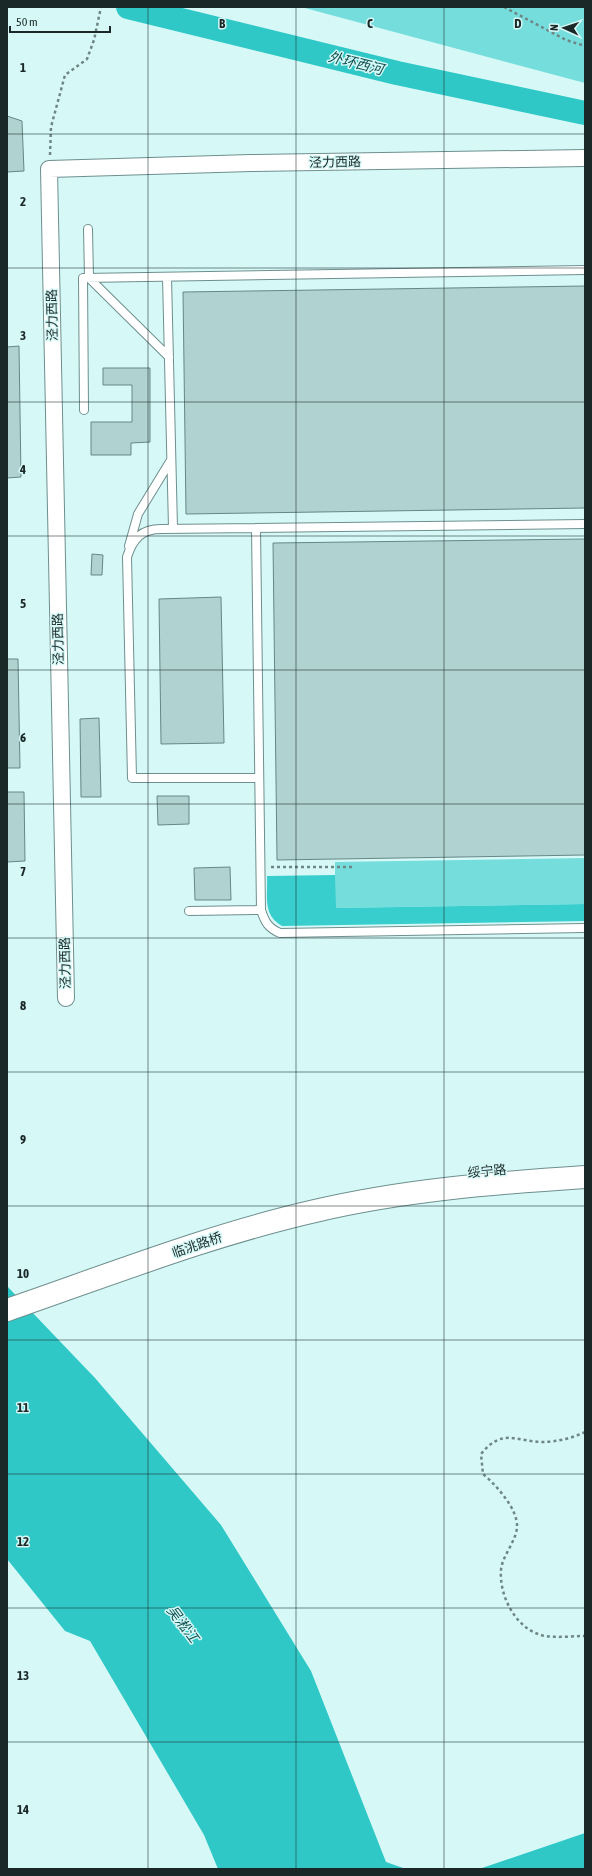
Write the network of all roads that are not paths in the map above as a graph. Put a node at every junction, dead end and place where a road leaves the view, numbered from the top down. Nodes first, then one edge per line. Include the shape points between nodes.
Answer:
1 (585, 158) edge
2 (88, 230) dead end
3 (585, 270) edge
4 (167, 277) junction
5 (89, 278) junction
6 (169, 357) junction
7 (84, 410) dead end
8 (172, 460) junction
9 (585, 524) edge
10 (173, 528) junction
11 (256, 528) junction
12 (128, 557) junction
13 (259, 778) junction
14 (261, 910) junction
15 (189, 911) dead end
16 (585, 928) edge
17 (66, 998) dead end
18 (585, 1163) edge
19 (585, 1177) edge
20 (390, 1189) junction
21 (7, 1295) edge
22 (7, 1310) edge

1 - 17 street, 泾力西路 via 49,169
2 - 5 lane
3 - 4 lane
4 - 5 lane
4 - 6 lane
5 - 6 lane
5 - 7 lane via 83,278
6 - 8 lane
8 - 10 lane
8 - 12 lane via 138,514 132,530
9 - 11 lane
10 - 11 lane
10 - 12 lane via 150,529 140,535 131,544
11 - 13 lane
12 - 13 lane via 132,778
13 - 14 lane
14 - 15 lane
14 - 16 lane via 270,929 280,933
18 - 20 main road, 绥宁路 via 474,1172
19 - 20 main road, 绥宁路 via 475,1186
20 - 21 main road, 临洮路桥 via 314,1196 240,1216
20 - 22 main road, 临洮路桥 via 244,1230

